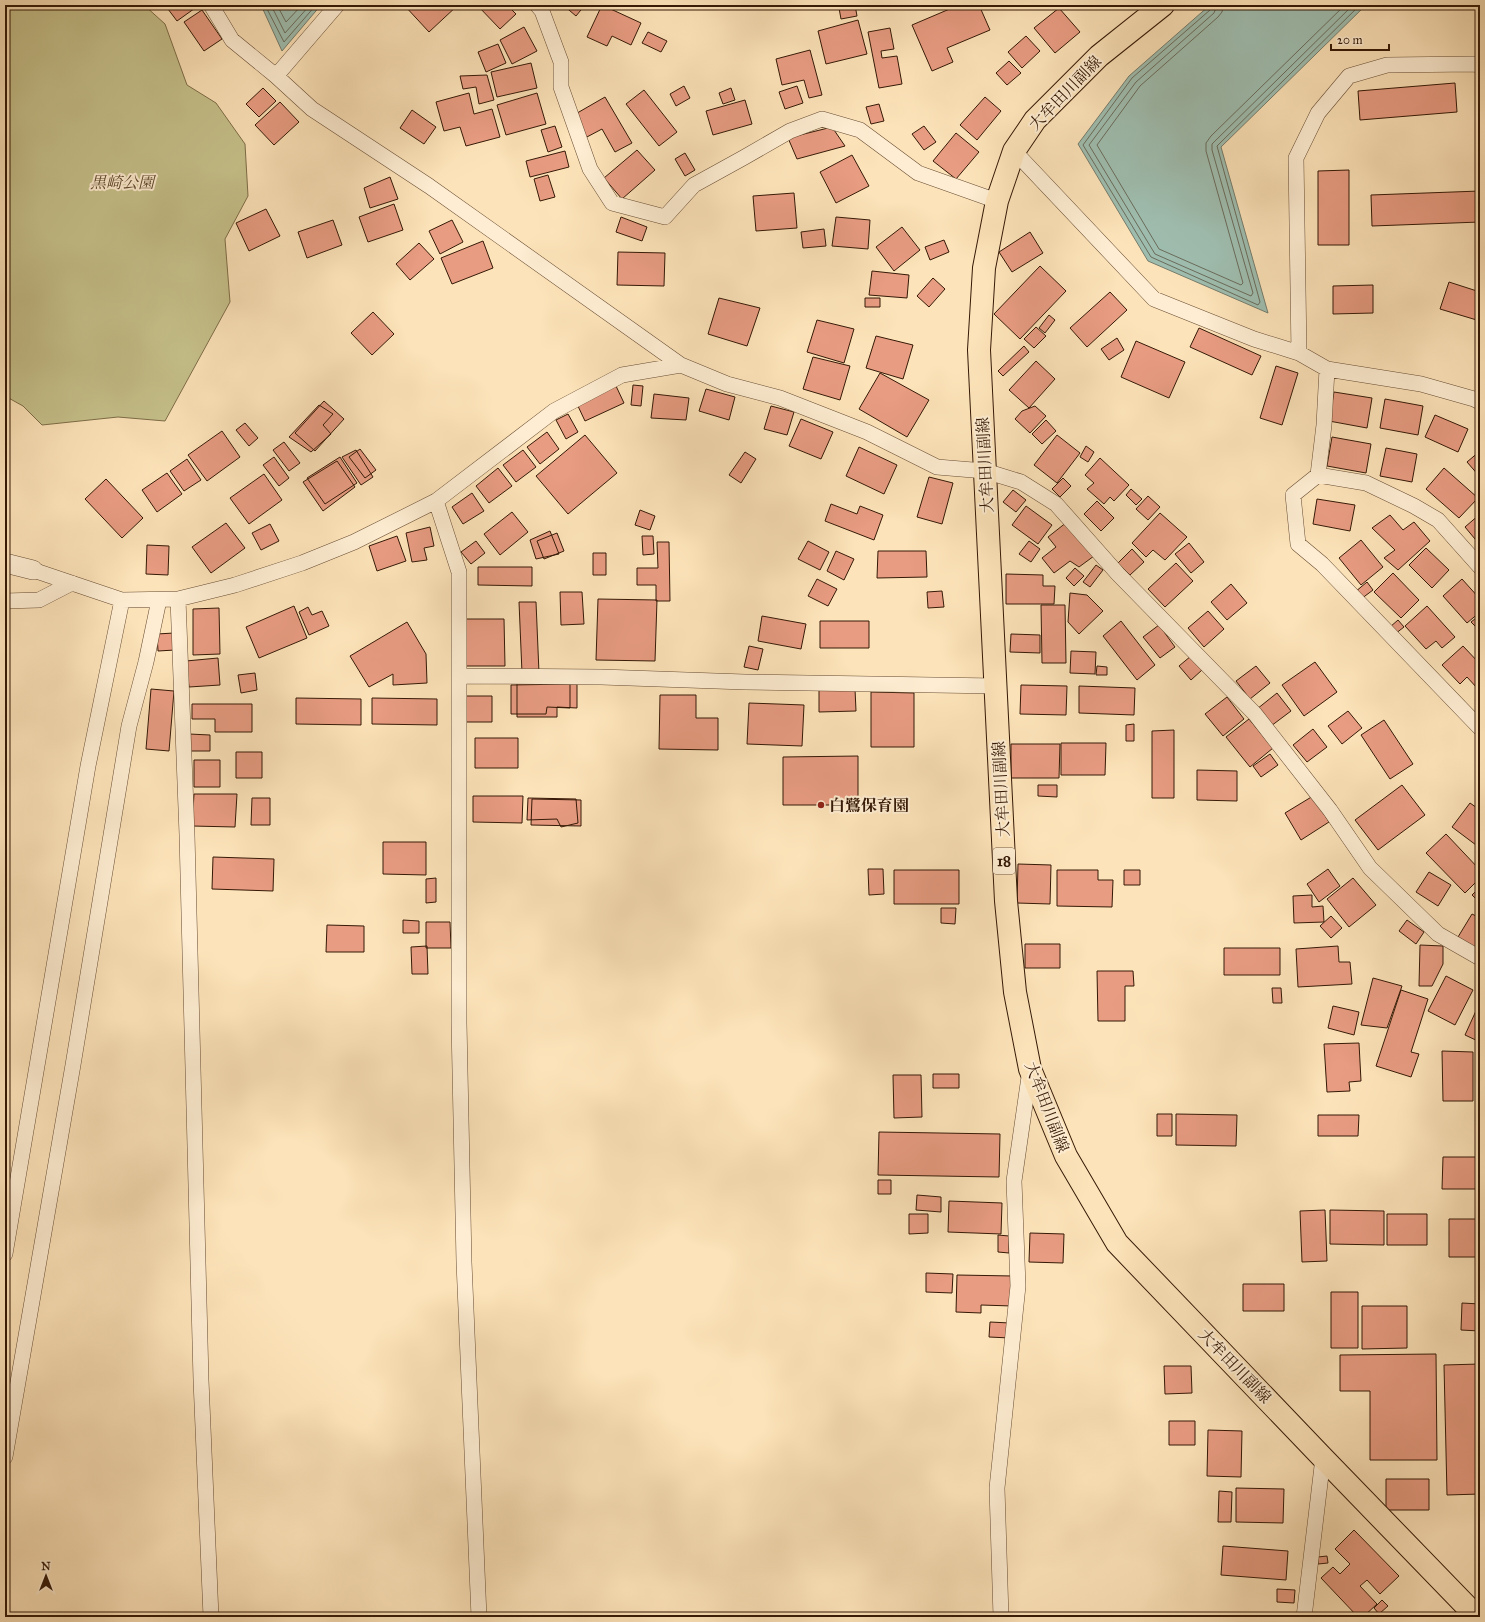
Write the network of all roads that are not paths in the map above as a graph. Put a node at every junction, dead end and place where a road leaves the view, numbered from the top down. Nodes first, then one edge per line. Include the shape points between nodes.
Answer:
1 (211, 5) edge
2 (337, 5) edge
3 (537, 5) edge
4 (1163, 5) edge
5 (1480, 65) edge
6 (276, 76) junction
7 (1014, 151) junction
8 (996, 201) junction
9 (1299, 353) junction
10 (681, 365) junction
11 (1327, 369) junction
12 (1480, 402) edge
13 (985, 471) junction
14 (1318, 475) junction
15 (436, 501) junction
16 (5, 563) edge
17 (1480, 566) edge
18 (33, 570) joint
19 (72, 583) junction
20 (178, 599) junction
21 (122, 600) junction
22 (159, 600) junction
23 (5, 601) edge
24 (459, 676) junction
25 (996, 686) junction
26 (1480, 728) edge
27 (1480, 958) edge
28 (1030, 1069) junction
29 (5, 1254) edge
30 (5, 1457) edge
31 (1323, 1458) junction
32 (211, 1617) edge
33 (479, 1617) edge
34 (1001, 1617) edge
35 (1304, 1617) edge
36 (1477, 1617) edge

1 - 6 street via 232,40
2 - 6 street
3 - 8 street via 542,11 561,62 561,87 590,169 612,203 665,217 694,185 790,131 822,118 860,130 918,173
4 - 7 main road, 大牟田川副線 / 18 via 1099,56 1035,120
5 - 9 street via 1379,67 1350,76 1318,113 1296,158
6 - 10 street via 312,109 429,186
7 - 8 main road, 大牟田川副線 / 18
7 - 9 street via 1154,299 1254,339
8 - 13 main road, 大牟田川副線 / 18 via 984,268 979,350
9 - 11 street
10 - 13 street via 727,384 780,398 868,432 937,467
10 - 15 street via 622,375 554,411
11 - 12 street via 1421,384
11 - 14 street
13 - 25 main road, 大牟田川副線 / 18
13 - 27 street via 1021,482 1056,504 1118,574 1255,714 1330,810 1370,868 1438,934
14 - 17 street via 1366,483 1414,506 1438,520
14 - 26 street via 1293,495 1298,544 1322,564
15 - 20 street via 354,542 302,563 235,585
15 - 24 street via 459,572
16 - 18 street
18 - 19 street
19 - 21 street
19 - 23 street via 39,600
20 - 22 street
20 - 32 street via 201,1372
21 - 22 street
21 - 29 street via 87,774
22 - 30 street via 146,662 128,726
24 - 25 street
24 - 33 street via 459,1015 464,1262
25 - 28 main road, 大牟田川副線 / 18 via 1006,901 1015,992
28 - 31 main road, 大牟田川副線 / 18 via 1066,1156 1117,1243
28 - 34 street via 1014,1180 1018,1286 997,1488
31 - 35 street
31 - 36 main road, 大牟田川副線 / 18

